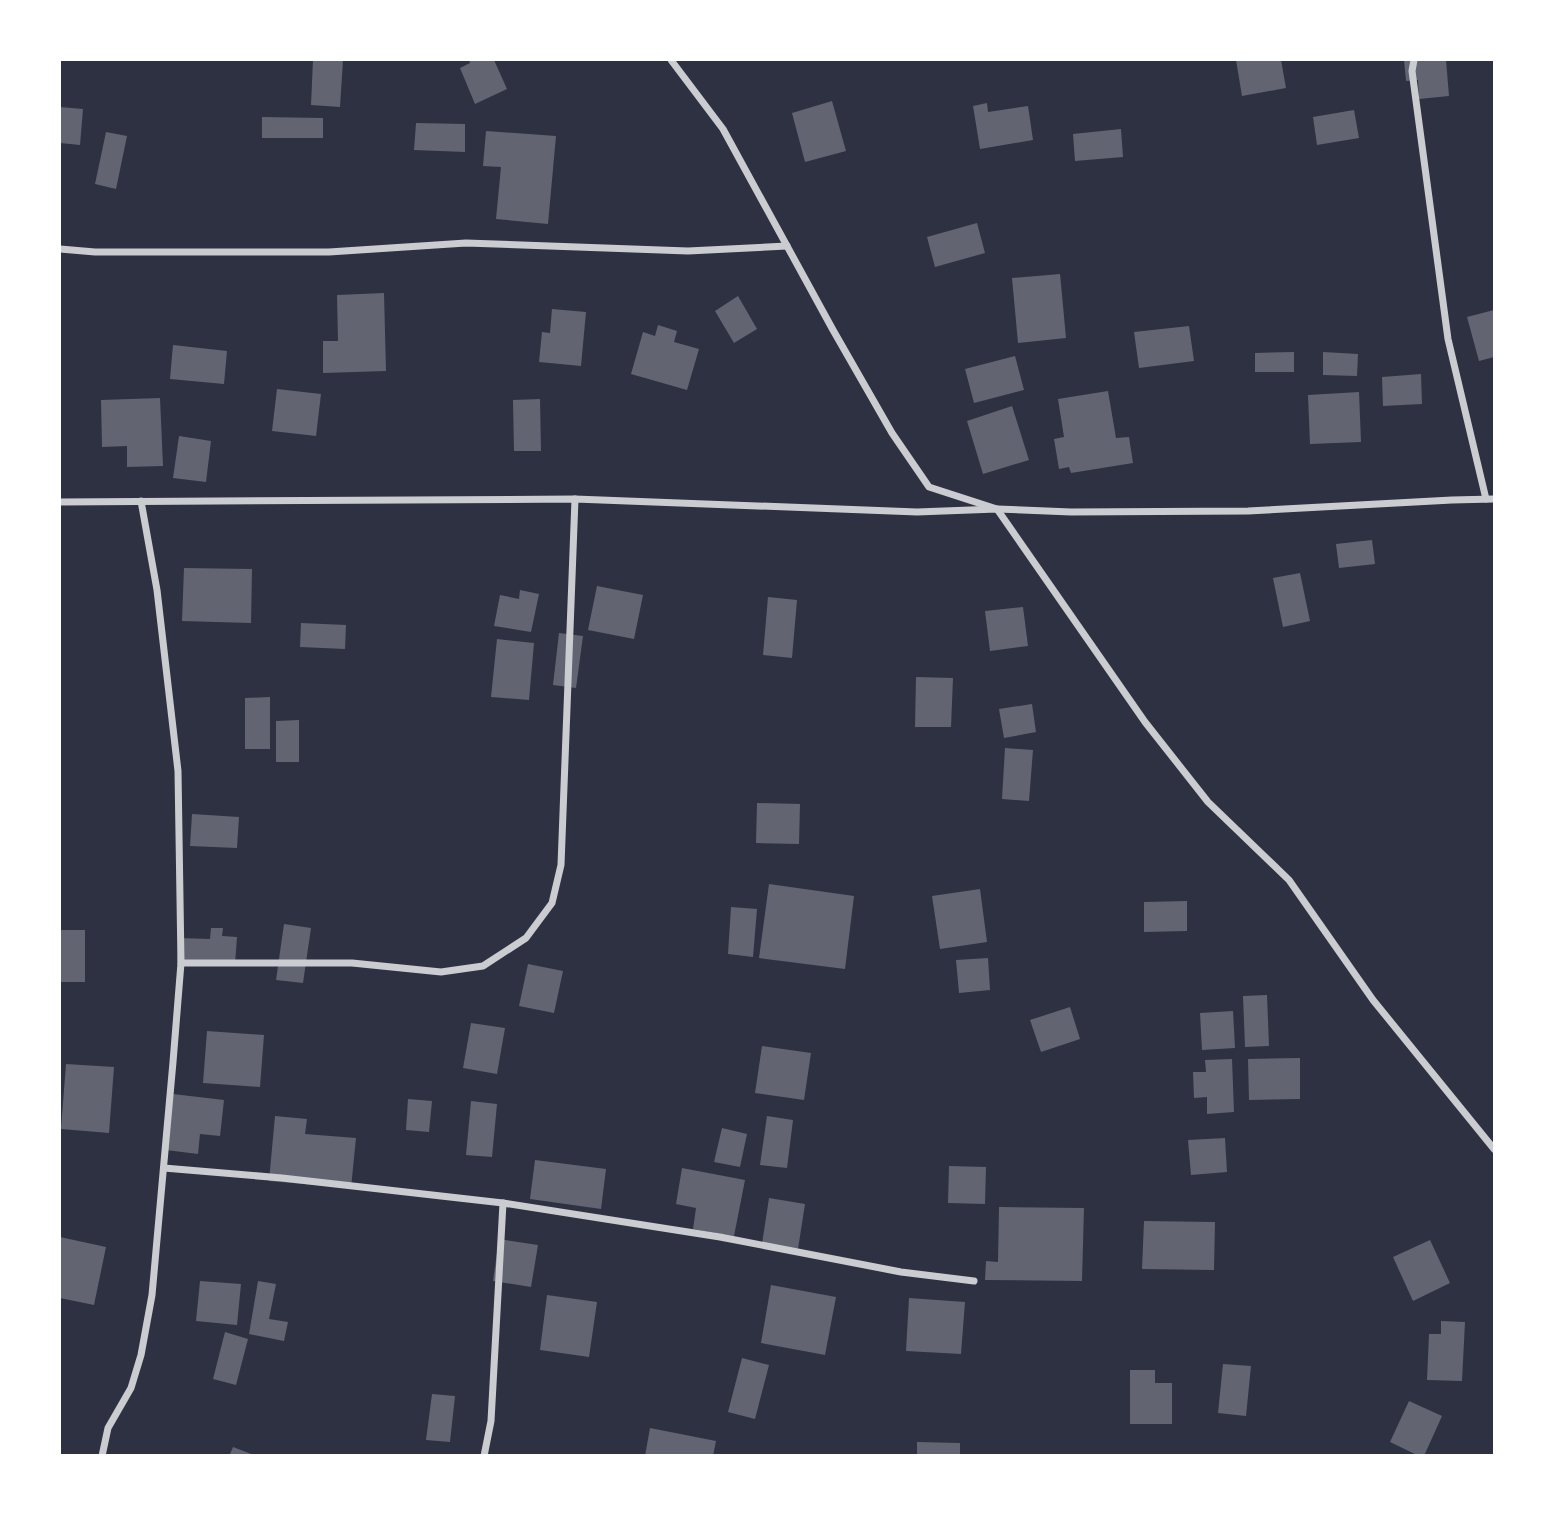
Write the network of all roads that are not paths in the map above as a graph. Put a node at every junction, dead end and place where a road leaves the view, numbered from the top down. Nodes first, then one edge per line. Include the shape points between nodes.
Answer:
1 (671, 60) edge
2 (1414, 60) edge
3 (787, 246) junction
4 (60, 249) edge
5 (575, 499) junction
6 (1490, 499) edge
7 (141, 501) junction
8 (60, 502) edge
9 (997, 509) junction
10 (181, 963) junction
11 (1494, 1149) edge
12 (164, 1168) junction
13 (503, 1203) junction
14 (974, 1281) dead end
15 (102, 1455) edge
16 (484, 1455) edge

1 - 3 street via 723,129
2 - 6 street via 1448,339
3 - 4 street via 688,251 466,243 329,252
3 - 9 street via 892,433 929,487
5 - 7 street
5 - 9 street via 917,512
5 - 10 street via 561,865 552,903 526,938 483,966 441,972 352,963
6 - 9 street via 1248,511
7 - 8 street
7 - 10 street via 158,590 178,771
9 - 11 street via 1145,722 1208,802 1289,880 1373,1000
10 - 12 street
12 - 13 street
12 - 15 street via 152,1295 141,1355 131,1388 108,1428
13 - 14 street
13 - 16 street via 491,1421

